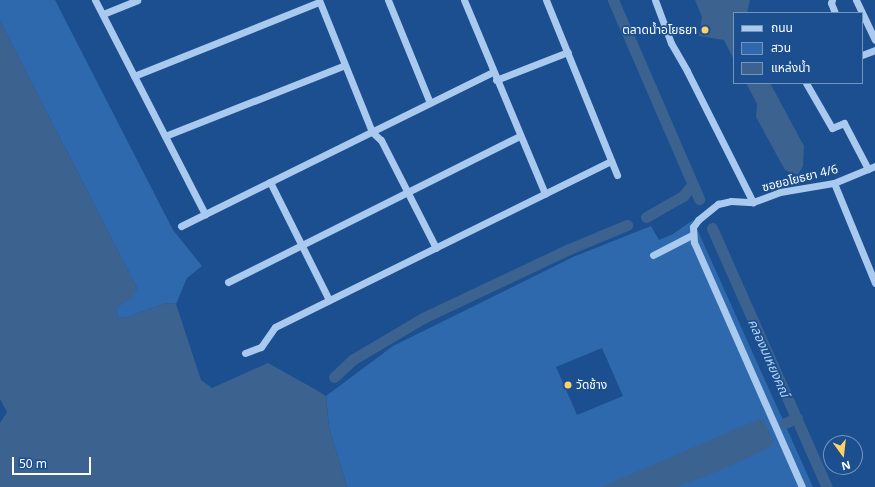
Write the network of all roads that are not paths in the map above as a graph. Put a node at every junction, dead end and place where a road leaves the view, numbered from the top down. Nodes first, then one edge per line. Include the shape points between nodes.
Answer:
1 (95, 0) edge
2 (137, 0) edge
3 (388, 0) edge
4 (464, 0) edge
5 (546, 0) edge
6 (655, 0) edge
7 (832, 0) edge
8 (856, 0) edge
9 (319, 1) edge
10 (835, 12) edge
11 (862, 12) edge
12 (103, 14) junction
13 (863, 15) edge
14 (875, 40) edge
15 (875, 50) edge
16 (568, 52) junction
17 (863, 55) edge
18 (345, 65) junction
19 (493, 72) junction
20 (134, 76) junction
21 (496, 80) junction
22 (807, 84) edge
23 (430, 104) junction
24 (372, 132) junction
25 (165, 136) junction
26 (520, 136) junction
27 (611, 162) junction
28 (872, 167) edge
29 (617, 175) dead end
30 (270, 182) junction
31 (834, 182) junction
32 (408, 192) junction
33 (545, 194) junction
34 (753, 202) junction
35 (205, 214) junction
36 (180, 226) dead end
37 (692, 234) junction
38 (302, 245) junction
39 (436, 248) junction
40 (653, 255) dead end
41 (228, 282) dead end
42 (875, 283) edge
43 (329, 300) junction
44 (246, 353) dead end
45 (802, 487) edge

1 - 12 street
2 - 12 street
3 - 23 street
4 - 19 street
5 - 16 street
6 - 34 street via 671,44
7 - 10 street
8 - 11 street
9 - 18 street
9 - 20 street
12 - 20 street
13 - 14 street
15 - 17 street
16 - 21 street
16 - 27 street
18 - 24 street
18 - 25 street
19 - 21 street
19 - 23 street
20 - 25 street
21 - 26 street
22 - 28 street via 832,128 844,123
23 - 24 street
24 - 30 street
24 - 32 street via 381,140
25 - 35 street
26 - 32 street
26 - 33 street
27 - 29 street
27 - 33 street
28 - 31 street, ซอยอโยธยา 4/6
30 - 35 street
30 - 38 street
31 - 34 street, ซอยอโยธยา 4/6 via 780,192
31 - 42 street
32 - 38 street
32 - 39 street
33 - 39 street
34 - 37 street via 731,201 718,204 698,220
35 - 36 street
37 - 40 street
37 - 45 street
38 - 41 street
38 - 43 street
39 - 43 street
43 - 44 street via 275,327 261,347

